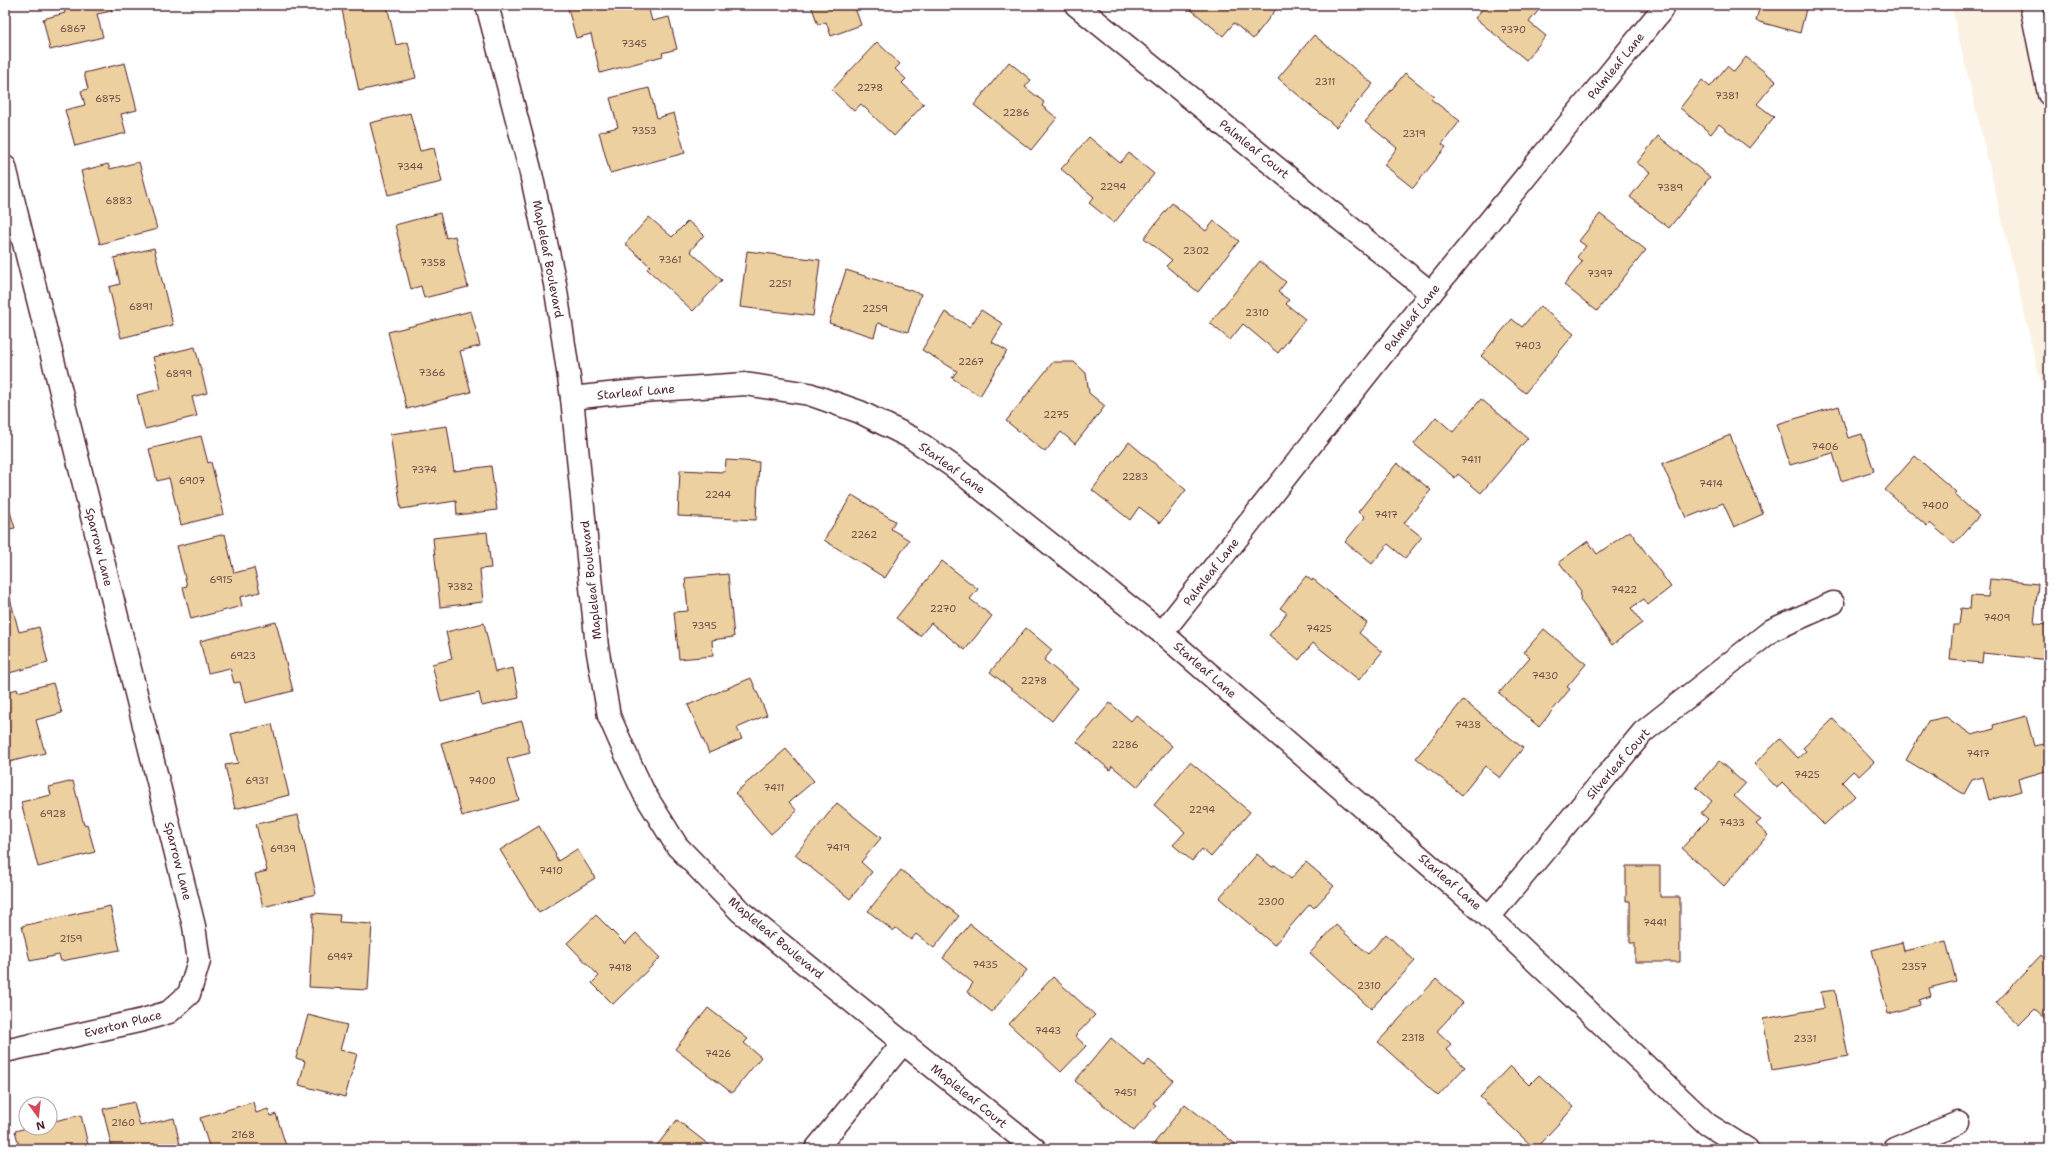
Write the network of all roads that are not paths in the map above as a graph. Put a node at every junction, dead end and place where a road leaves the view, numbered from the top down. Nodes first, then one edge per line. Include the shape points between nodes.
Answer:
1 (487, 5) edge
2 (1076, 5) edge
3 (1664, 5) edge
4 (2031, 5) edge
5 (2049, 94) edge
6 (5, 167) edge
7 (1431, 293) junction
8 (572, 398) junction
9 (1833, 603) dead end
10 (1162, 633) junction
11 (1490, 917) junction
12 (194, 926) joint
13 (903, 1043) junction
14 (5, 1051) edge
15 (1958, 1123) dead end
16 (816, 1149) edge
17 (1035, 1149) edge
18 (1747, 1149) edge
19 (1894, 1149) edge

1 - 8 street, Mapleleaf Boulevard via 530,169 555,284
2 - 7 street, Palmleaf Court
3 - 7 street, Palmleaf Lane
4 - 5 street
6 - 12 street, Sparrow Lane
7 - 10 street, Palmleaf Lane
8 - 10 street, Starleaf Lane via 745,384 810,394 860,412 912,438 954,467
8 - 13 street, Mapleleaf Boulevard via 597,647 609,716 644,793 677,846 741,912
9 - 11 street, Silverleaf Court via 1772,630 1643,732
10 - 11 street, Starleaf Lane
11 - 18 street, Starleaf Lane via 1707,1124
12 - 14 street, Everton Place via 199,961 189,994 169,1012
13 - 16 street
13 - 17 street, Mapleleaf Court
15 - 19 street

